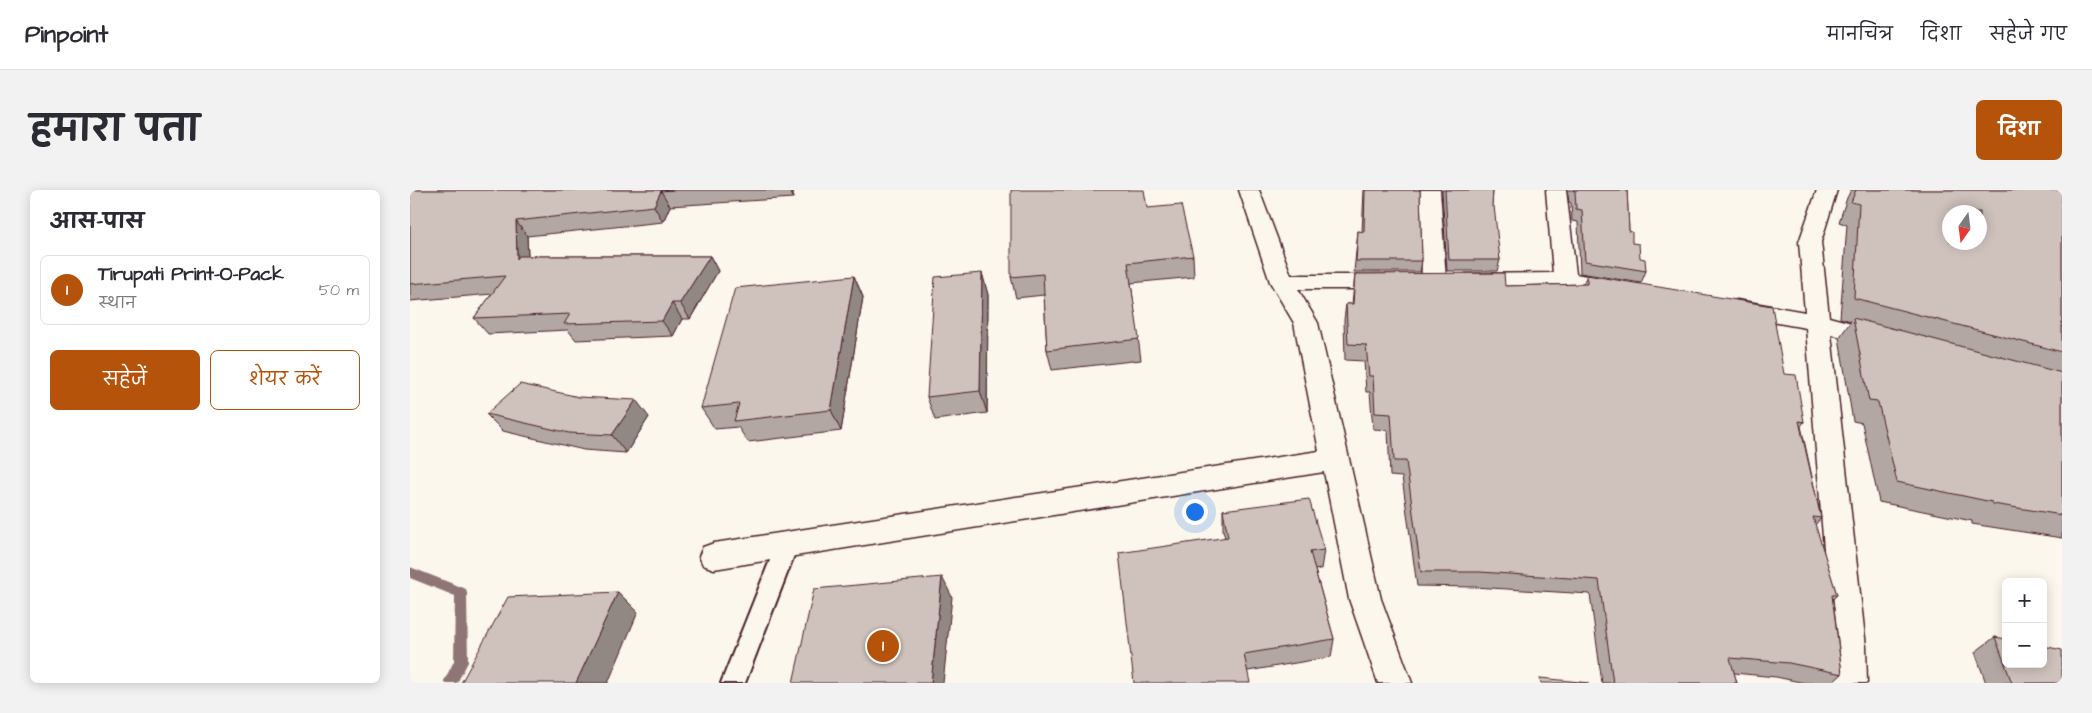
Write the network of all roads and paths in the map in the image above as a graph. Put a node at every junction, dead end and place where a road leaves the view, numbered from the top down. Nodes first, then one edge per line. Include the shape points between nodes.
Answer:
1 (1249, 190) edge
2 (1430, 190) edge
3 (1556, 190) edge
4 (1827, 190) edge
5 (1565, 280) junction
6 (1434, 281) junction
7 (1282, 282) junction
8 (1643, 293) edge
9 (1711, 304) edge
10 (1817, 322) junction
11 (1903, 345) edge
12 (1335, 459) junction
13 (788, 545) junction
14 (714, 556) dead end
15 (733, 683) edge
16 (1395, 683) edge
17 (1850, 683) edge

1 - 7 street
2 - 6 street
3 - 5 street
4 - 10 street via 1810,242
5 - 6 street
5 - 8 street
6 - 7 street
7 - 12 street via 1306,323
9 - 10 street
10 - 11 street
10 - 17 street
12 - 13 street
12 - 16 street via 1365,598
13 - 14 street
13 - 15 lane

